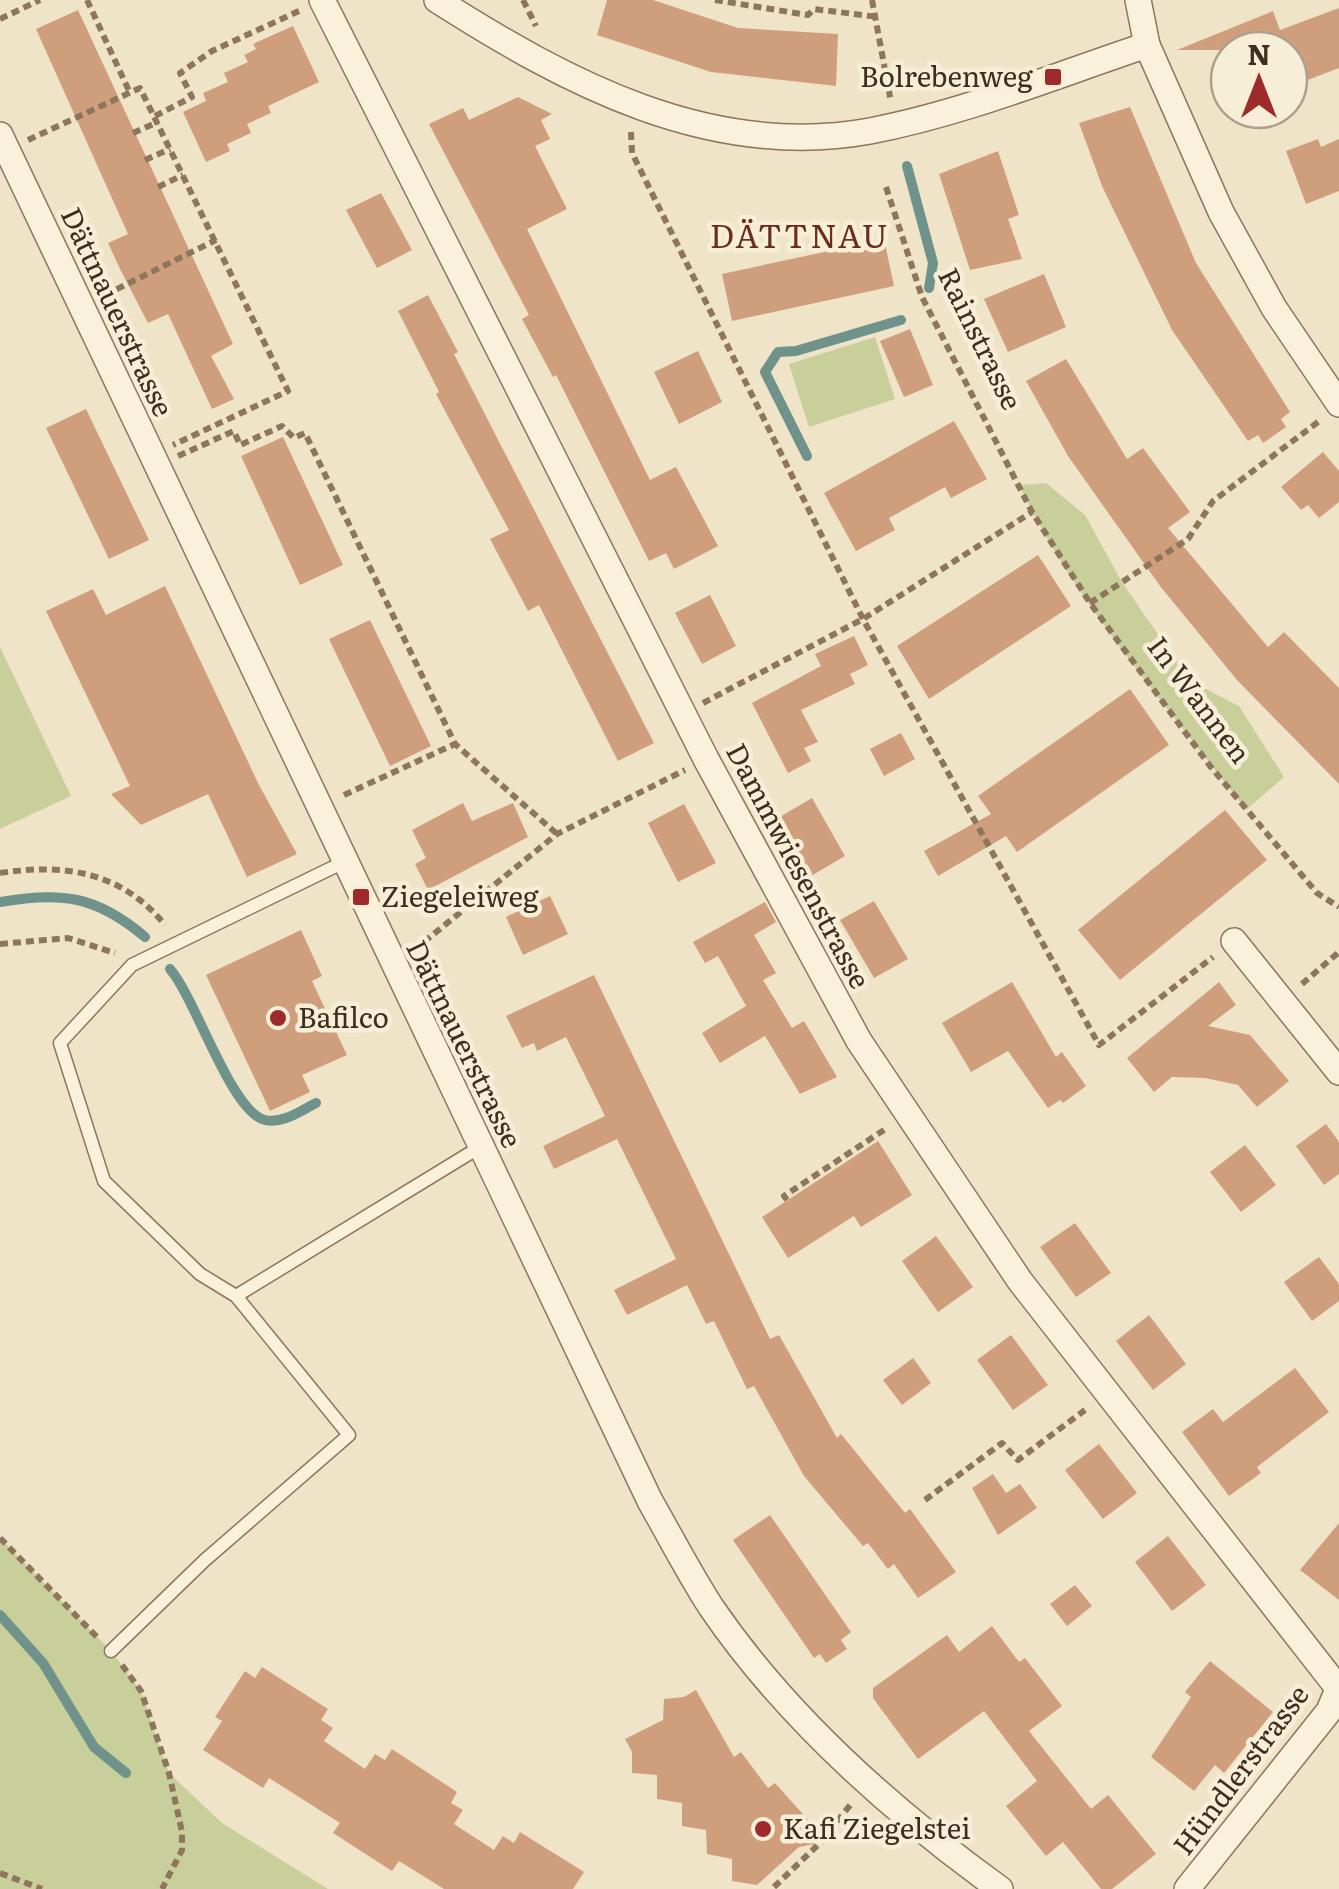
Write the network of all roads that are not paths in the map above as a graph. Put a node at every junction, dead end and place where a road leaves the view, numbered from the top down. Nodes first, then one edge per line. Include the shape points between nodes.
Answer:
1 (322, 0) edge
2 (437, 0) edge
3 (1138, 0) edge
4 (1147, 45) junction
5 (4, 142) edge
6 (1331, 411) edge
7 (344, 862) junction
8 (1234, 941) road end
9 (1339, 1072) edge
10 (480, 1147) junction
11 (236, 1296) junction
12 (112, 1651) road end
13 (1338, 1688) edge
14 (1000, 1889) edge
15 (1188, 1889) edge

1 - 13 street, Dammwiesenstrasse via 805,948 906,1115 1020,1281
2 - 4 street via 630,106 744,132 866,132
3 - 4 street
4 - 6 street via 1238,244
5 - 7 street, Dättnauerstrasse
7 - 10 street, Dättnauerstrasse
7 - 11 lane via 132,965 60,1043 104,1181 200,1274
8 - 9 street
10 - 11 lane
10 - 14 street, Dättnauerstrasse via 650,1501 711,1607 773,1686 868,1783
11 - 12 lane via 349,1435
13 - 15 street, Hündlerstrasse via 1330,1711

